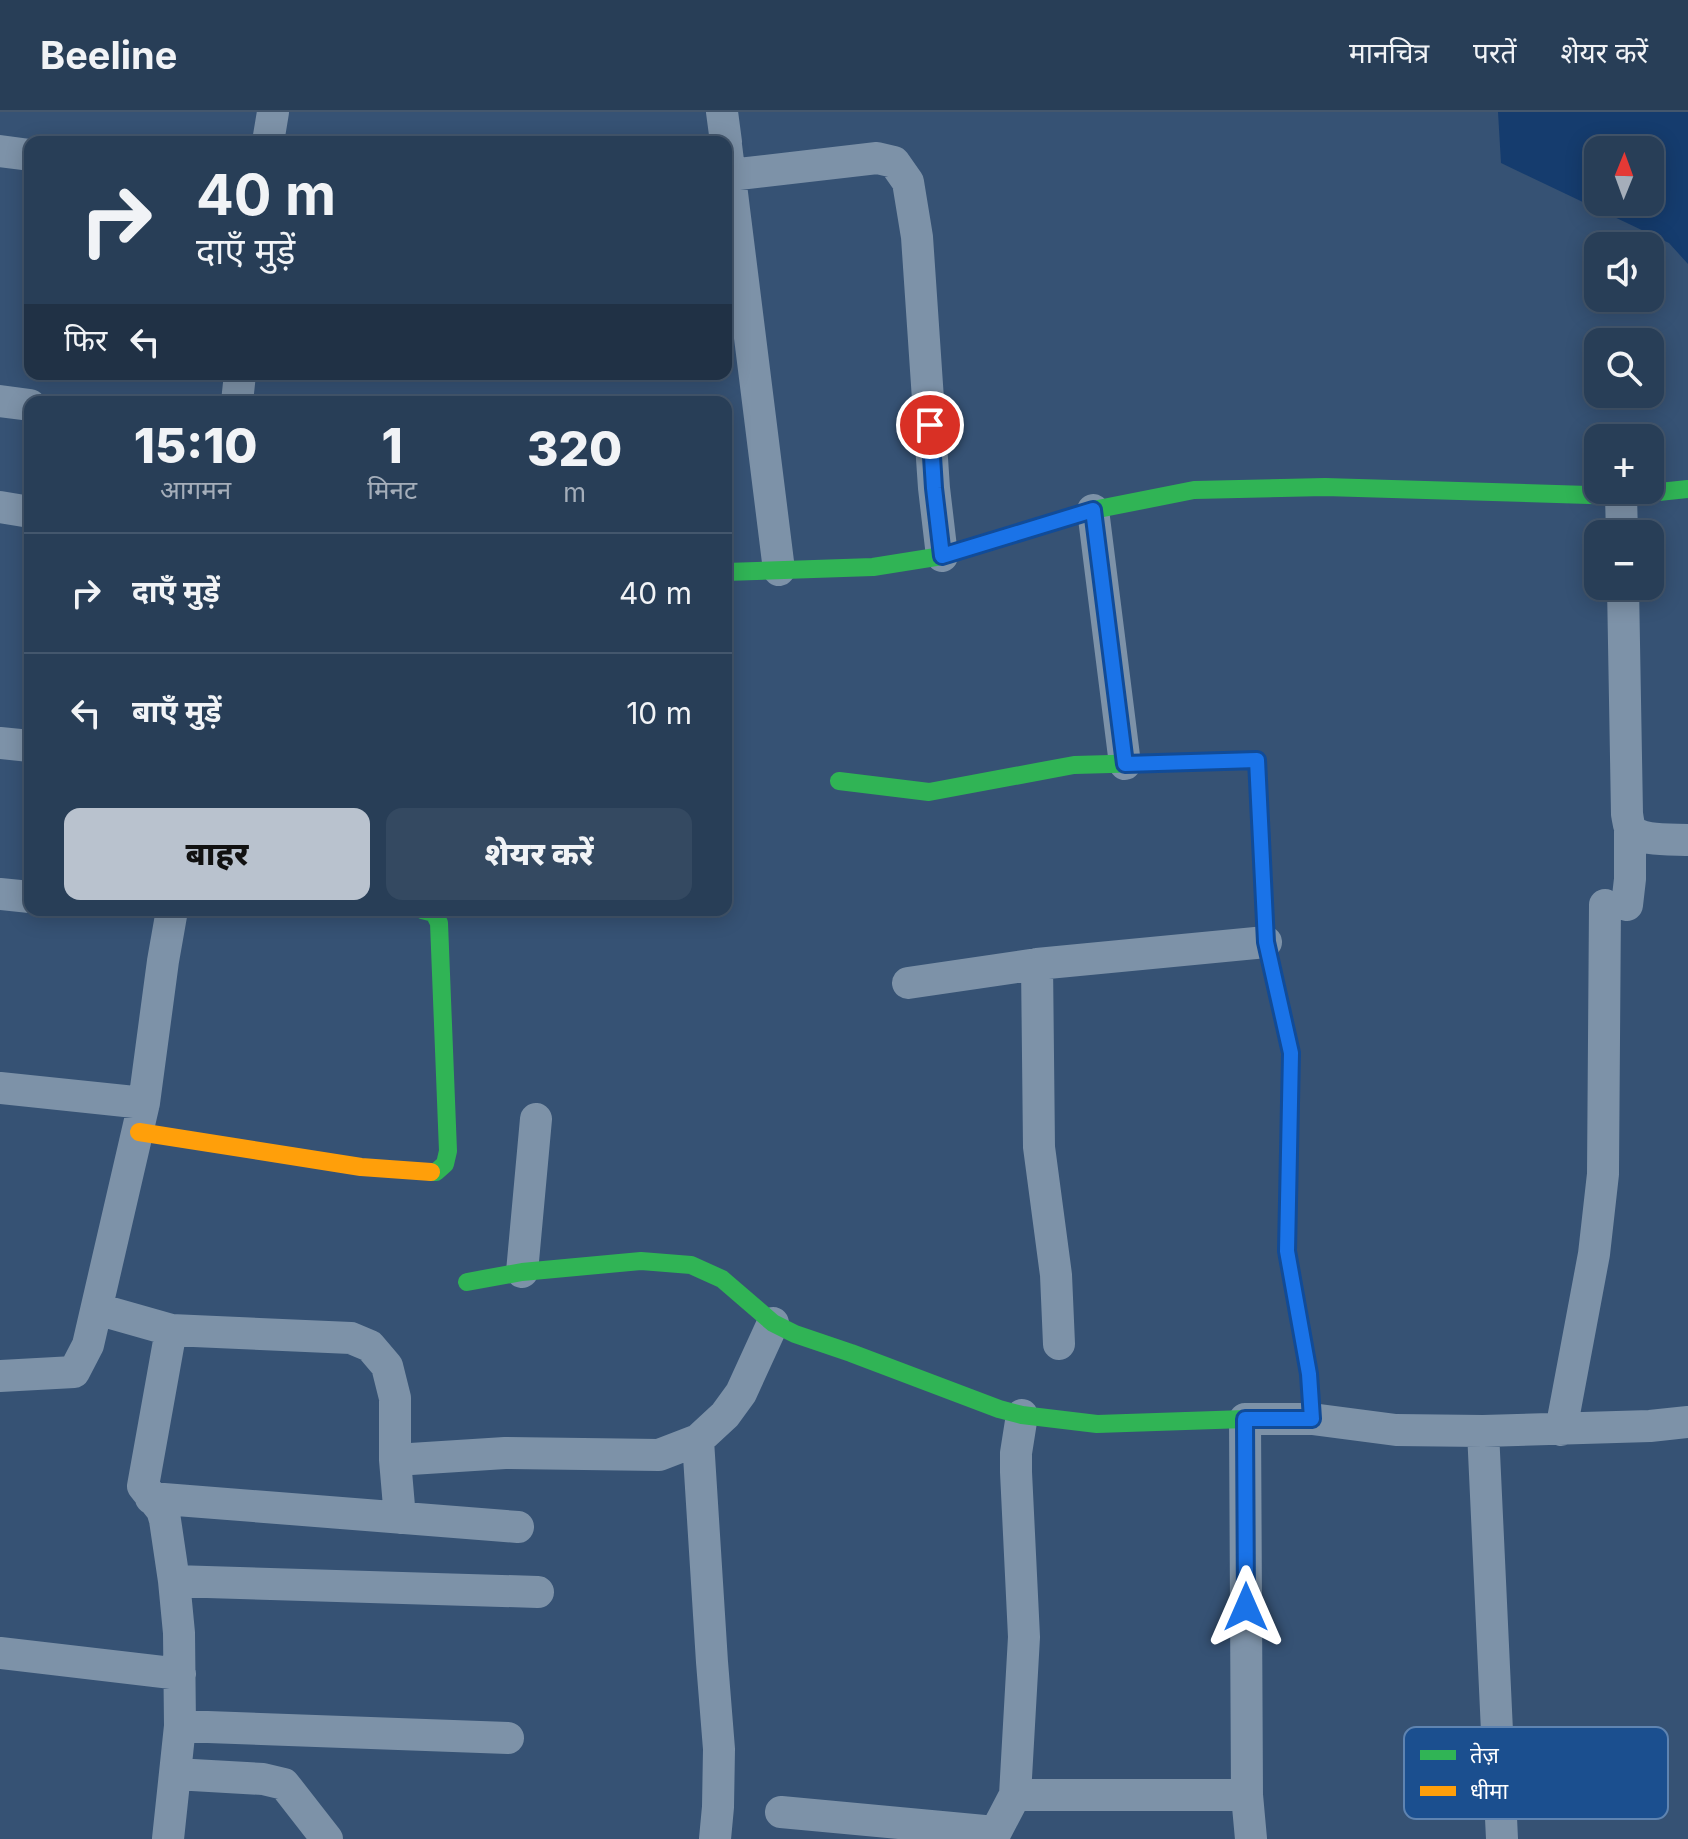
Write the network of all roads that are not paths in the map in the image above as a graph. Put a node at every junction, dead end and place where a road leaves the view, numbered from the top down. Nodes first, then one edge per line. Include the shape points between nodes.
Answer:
1 (273, 112) edge
2 (722, 112) edge
3 (269, 136) edge
4 (725, 136) edge
5 (0, 151) edge
6 (24, 154) edge
7 (732, 154) edge
8 (732, 227) edge
9 (0, 401) edge
10 (24, 404) edge
11 (1688, 489) edge
12 (1664, 492) edge
13 (1584, 495) edge
14 (0, 507) edge
15 (1093, 510) junction
16 (24, 511) edge
17 (942, 556) junction
18 (779, 570) junction
19 (732, 572) edge
20 (1623, 600) edge
21 (0, 743) edge
22 (24, 745) edge
23 (1125, 764) junction
24 (839, 781) dead end
25 (1630, 828) junction
26 (1688, 840) edge
27 (0, 894) edge
28 (24, 896) edge
29 (171, 916) edge
30 (436, 916) edge
31 (1266, 942) junction
32 (1037, 964) junction
33 (908, 983) dead end
34 (0, 1088) edge
35 (142, 1118) junction
36 (536, 1119) dead end
37 (522, 1272) junction
38 (467, 1282) dead end
39 (97, 1309) junction
40 (773, 1323) junction
41 (171, 1330) junction
42 (1059, 1344) dead end
43 (0, 1376) edge
44 (1022, 1415) junction
45 (1245, 1419) junction
46 (1312, 1419) junction
47 (1688, 1422) edge
48 (1561, 1430) junction
49 (1483, 1431) junction
50 (698, 1440) junction
51 (395, 1460) junction
52 (151, 1498) junction
53 (400, 1518) junction
54 (518, 1527) dead end
55 (174, 1581) junction
56 (538, 1592) dead end
57 (0, 1653) edge
58 (180, 1674) junction
59 (180, 1726) junction
60 (1497, 1727) edge
61 (508, 1738) dead end
62 (175, 1774) junction
63 (1015, 1795) junction
64 (1247, 1795) junction
65 (781, 1812) dead end
66 (1501, 1819) edge
67 (993, 1835) edge
68 (168, 1839) edge
69 (327, 1839) edge
70 (715, 1839) edge
71 (1251, 1839) edge
72 (1502, 1839) edge

1 - 3 street
2 - 4 street
5 - 6 street
7 - 17 street via 877,158 894,162 908,182
8 - 18 street
9 - 10 street
11 - 12 street
13 - 15 street via 1325,487 1194,490
14 - 16 street
15 - 17 street
15 - 23 street
17 - 18 street via 873,567
18 - 19 street
20 - 25 street
21 - 22 street
23 - 24 street via 1074,765 929,792
23 - 31 street via 1257,760
25 - 26 street via 1646,838
25 - 48 street via 1630,879 1616,905 1594,1254
27 - 28 street
29 - 35 street
30 - 35 street via 448,1151 443,1168 436,1172 361,1167
31 - 32 street
31 - 46 street via 1291,1053 1287,1251
32 - 33 street
32 - 42 street via 1039,1147
34 - 35 street
35 - 39 street
36 - 37 street
37 - 38 street
37 - 40 street via 641,1261 691,1265 722,1279
39 - 41 street
39 - 43 street via 74,1372
40 - 44 street
40 - 50 street via 741,1393
41 - 51 street via 351,1338 370,1346 387,1366 395,1398
41 - 52 street via 143,1480
44 - 45 street via 1097,1424
44 - 63 street via 1016,1472 1024,1637
45 - 46 street
45 - 64 street
46 - 49 street via 1396,1430
47 - 48 street
48 - 49 street
49 - 60 street
50 - 51 street via 659,1455 505,1453
50 - 70 street via 719,1749
51 - 53 street
52 - 53 street
52 - 55 street via 162,1510
53 - 54 street
55 - 56 street
55 - 58 street
57 - 58 street
58 - 59 street
59 - 61 street
59 - 62 street
62 - 68 street
62 - 69 street via 284,1784
63 - 64 street
63 - 67 street
64 - 71 street
65 - 67 street
66 - 72 street

